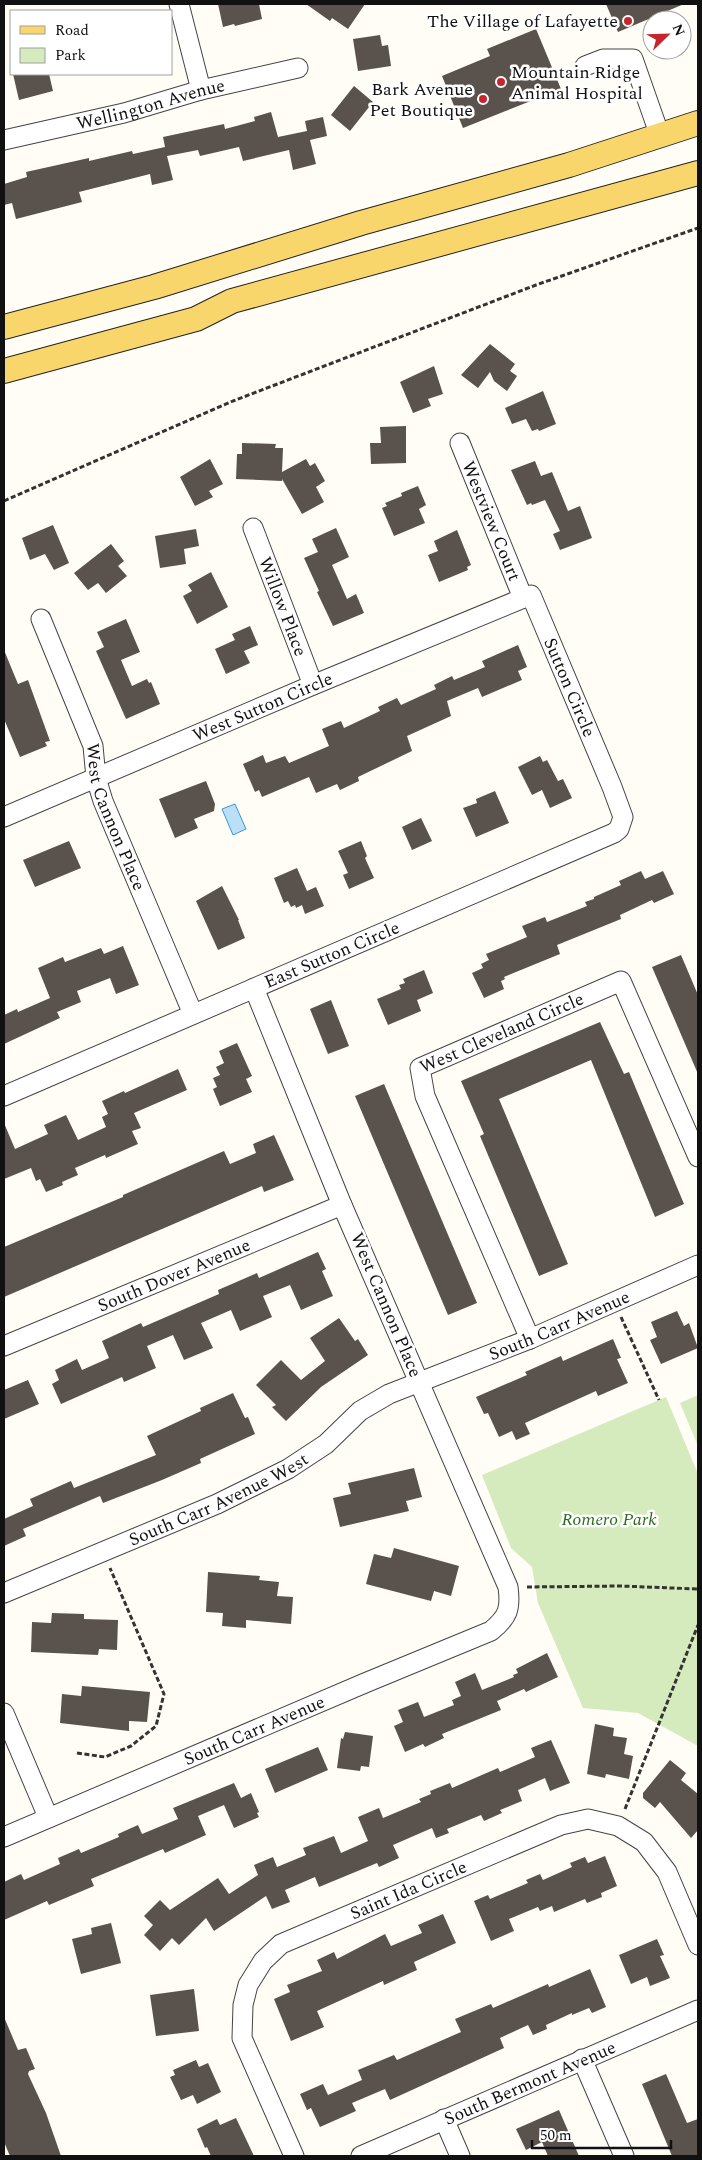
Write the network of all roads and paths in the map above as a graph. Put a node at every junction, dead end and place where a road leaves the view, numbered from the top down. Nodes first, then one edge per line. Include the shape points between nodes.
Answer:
1 (180, 4) edge
2 (585, 66) dead end
3 (298, 68) dead end
4 (201, 90) junction
5 (698, 123) edge
6 (660, 136) junction
7 (4, 140) edge
8 (698, 173) edge
9 (698, 228) edge
10 (4, 327) edge
11 (4, 371) edge
12 (460, 443) dead end
13 (4, 501) edge
14 (252, 528) dead end
15 (523, 598) junction
16 (41, 619) dead end
17 (313, 685) junction
18 (96, 778) junction
19 (612, 787) joint
20 (4, 818) edge
21 (254, 988) junction
22 (193, 1014) junction
23 (4, 1096) edge
24 (698, 1156) edge
25 (342, 1205) junction
26 (698, 1265) edge
27 (615, 1302) junction
28 (530, 1339) junction
29 (4, 1346) edge
30 (419, 1384) junction
31 (659, 1400) dead end
32 (103, 1552) junction
33 (508, 1587) junction
34 (698, 1589) edge
35 (4, 1593) edge
36 (503, 1621) joint
37 (698, 1626) edge
38 (4, 1713) edge
39 (77, 1753) dead end
40 (48, 1817) junction
41 (618, 1826) junction
42 (4, 1836) edge
43 (698, 1946) edge
44 (698, 2010) edge
45 (582, 2059) junction
46 (444, 2119) junction
47 (294, 2156) edge
48 (360, 2156) edge
49 (460, 2156) edge
50 (624, 2156) edge

1 - 4 street
2 - 6 street via 603,59 633,59
3 - 4 street, Wellington Avenue
4 - 7 street, Wellington Avenue via 124,113
5 - 6 main road
6 - 10 main road via 569,165 353,225 154,287
8 - 11 main road via 232,301 196,319
9 - 13 path via 536,285 233,401
12 - 15 street, Westview Court
14 - 17 street, Willow Place
15 - 17 street, West Sutton Circle
15 - 19 street, Sutton Circle via 531,595
16 - 18 street, West Cannon Place via 93,746
17 - 18 street, West Sutton Circle
18 - 20 street, West Sutton Circle
18 - 22 street, West Cannon Place
19 - 21 street, East Sutton Circle via 622,817 614,834
21 - 22 street, East Sutton Circle
21 - 25 street, West Cannon Place
22 - 23 street, East Sutton Circle
24 - 28 street, West Cleveland Circle via 620,981 420,1068 425,1096
25 - 29 street, South Dover Avenue
25 - 30 street, West Cannon Place
26 - 27 street, South Carr Avenue
27 - 28 street, South Carr Avenue
27 - 31 path
28 - 30 street, South Carr Avenue
30 - 32 street, South Carr Avenue West via 389,1394 360,1411 326,1444 288,1469 217,1504
30 - 33 street, West Cannon Place
32 - 35 street, South Carr Avenue West
32 - 39 path via 164,1694 156,1726 131,1746 105,1757
33 - 34 path
33 - 36 street, West Cannon Place via 511,1603
36 - 40 street, South Carr Avenue via 491,1631
37 - 41 path
38 - 40 street
40 - 42 street, South Carr Avenue
41 - 43 street, Saint Ida Circle via 644,1842 667,1872
41 - 47 street, Saint Ida Circle via 588,1819 561,1825 281,1944 263,1961 248,1985 243,2005 242,2038
44 - 45 street, South Bermont Avenue
45 - 46 street, South Bermont Avenue
45 - 50 street
46 - 48 street, South Bermont Avenue
46 - 49 street

